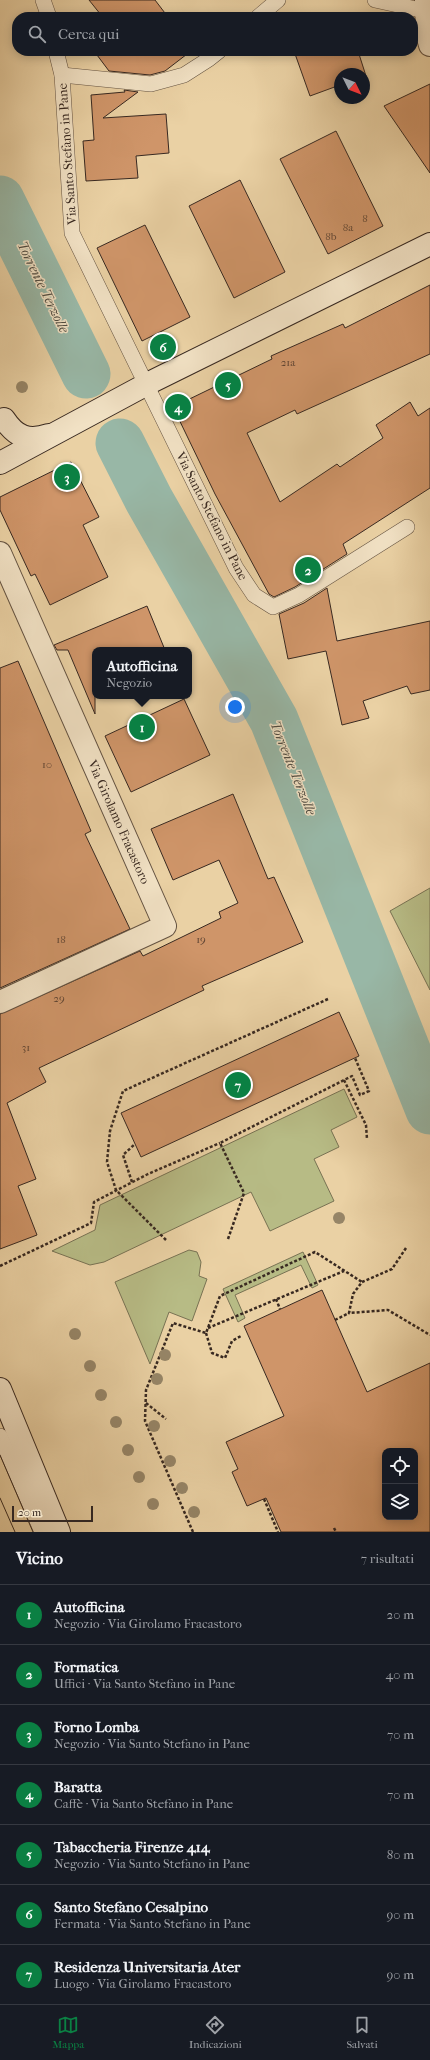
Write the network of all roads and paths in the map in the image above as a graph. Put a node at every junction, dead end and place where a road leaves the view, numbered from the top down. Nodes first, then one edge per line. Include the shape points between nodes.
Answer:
1 (43, 0) edge
2 (278, 0) edge
3 (374, 0) edge
4 (425, 6) edge
5 (47, 12) edge
6 (264, 12) edge
7 (430, 45) edge
8 (57, 56) edge
9 (213, 56) edge
10 (62, 75) junction
11 (430, 244) edge
12 (143, 386) junction
13 (2, 415) edge
14 (60, 430) junction
15 (0, 459) edge
16 (0, 463) edge
17 (407, 527) dead end
18 (0, 553) edge
19 (328, 999) dead end
20 (0, 1002) edge
21 (355, 1058) dead end
22 (344, 1080) junction
23 (367, 1139) dead end
24 (220, 1143) junction
25 (135, 1144) dead end
26 (132, 1182) junction
27 (116, 1190) junction
28 (228, 1239) dead end
29 (166, 1240) dead end
30 (406, 1248) dead end
31 (0, 1266) edge
32 (344, 1271) junction
33 (362, 1282) junction
34 (276, 1299) junction
35 (280, 1309) dead end
36 (349, 1313) junction
37 (335, 1320) dead end
38 (208, 1328) junction
39 (206, 1333) junction
40 (430, 1335) edge
41 (241, 1336) dead end
42 (0, 1389) edge
43 (145, 1403) junction
44 (166, 1420) dead end
45 (0, 1436) edge
46 (264, 1499) dead end
47 (334, 1528) dead end
48 (42, 1532) edge
49 (60, 1532) edge
50 (193, 1532) edge
51 (278, 1532) edge
52 (336, 1532) edge

1 - 5 lane
2 - 6 lane
3 - 4 lane
4 - 7 street
8 - 10 lane, Via Santo Stefano in Pane
9 - 10 lane, Via Santo Stefano in Pane via 184,75 151,84
10 - 12 lane, Via Santo Stefano in Pane via 72,233
11 - 12 street
12 - 14 street
12 - 17 lane, Via Santo Stefano in Pane via 236,568 254,594 273,607 299,595
13 - 14 street via 20,436 38,438
13 - 15 street via 7,431 7,446
14 - 16 street
18 - 20 street, Via Girolamo Fracastoro via 165,926
19 - 27 path via 124,1091 109,1139 107,1162
21 - 22 path via 369,1090 360,1095 352,1076
22 - 23 path via 366,1125
22 - 24 path
24 - 26 path
24 - 28 path via 244,1193
25 - 26 path via 123,1155
26 - 27 path
27 - 29 path
27 - 31 path via 94,1202 91,1223
30 - 33 path via 392,1269
32 - 33 path
32 - 34 path
32 - 38 path via 315,1252 220,1296
33 - 36 path via 353,1294
34 - 35 path
34 - 38 path
36 - 37 path
36 - 40 path via 388,1310
38 - 39 path
39 - 41 path via 212,1353 225,1358 232,1341
39 - 43 path via 172,1323 146,1390
42 - 49 street
43 - 44 path
43 - 50 path via 145,1421
45 - 48 lane
46 - 51 path
47 - 52 path

